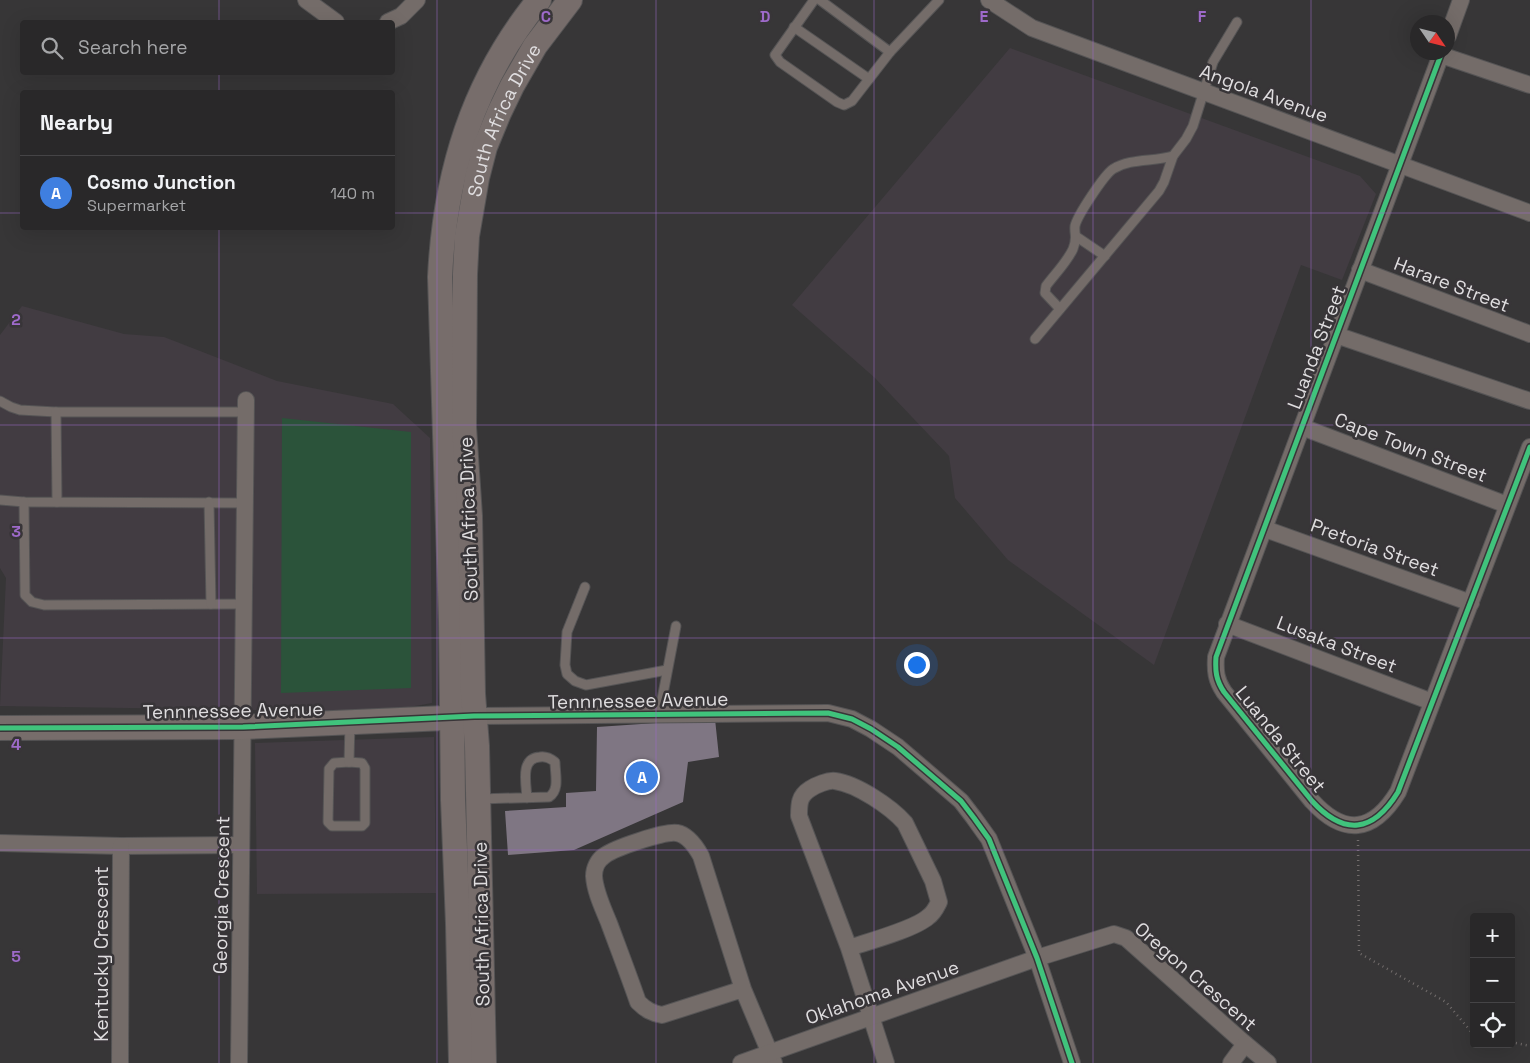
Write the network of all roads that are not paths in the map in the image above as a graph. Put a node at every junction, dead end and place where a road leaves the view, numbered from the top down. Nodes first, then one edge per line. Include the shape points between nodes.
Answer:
1 (306, 0) edge
2 (417, 0) edge
3 (539, 0) edge
4 (570, 0) edge
5 (814, 0) edge
6 (820, 0) edge
7 (939, 0) edge
8 (989, 0) edge
9 (1461, 0) edge
10 (1455, 17) edge
11 (333, 20) edge
12 (392, 20) edge
13 (1237, 22) dead end
14 (794, 27) junction
15 (890, 52) junction
16 (1455, 59) edge
17 (1439, 60) edge
18 (869, 79) junction
19 (1530, 85) edge
20 (1203, 92) junction
21 (1173, 156) junction
22 (1400, 164) junction
23 (1530, 213) edge
24 (1077, 237) junction
25 (1104, 256) junction
26 (1360, 270) junction
27 (1060, 309) junction
28 (1530, 334) edge
29 (1336, 335) junction
30 (1035, 338) dead end
31 (0, 401) edge
32 (1530, 401) edge
33 (246, 406) joint
34 (56, 412) junction
35 (1302, 427) junction
36 (1530, 447) edge
37 (0, 500) edge
38 (24, 502) junction
39 (57, 502) junction
40 (209, 502) junction
41 (245, 503) junction
42 (1507, 504) junction
43 (1265, 529) junction
44 (584, 587) dead end
45 (1471, 603) junction
46 (211, 604) junction
47 (245, 604) junction
48 (1227, 624) junction
49 (676, 626) dead end
50 (667, 670) junction
51 (1432, 702) junction
52 (659, 714) junction
53 (463, 717) junction
54 (350, 722) junction
55 (243, 727) junction
56 (0, 728) edge
57 (350, 762) junction
58 (526, 798) junction
59 (478, 799) junction
60 (0, 843) edge
61 (241, 845) junction
62 (121, 846) junction
63 (849, 948) junction
64 (1037, 958) junction
65 (744, 989) junction
66 (870, 1018) junction
67 (1245, 1044) junction
68 (772, 1058) edge
69 (120, 1063) edge
70 (239, 1063) edge
71 (461, 1063) edge
72 (484, 1063) edge
73 (741, 1063) edge
74 (886, 1063) edge
75 (1072, 1063) edge
76 (1231, 1063) edge
77 (1268, 1063) edge

1 - 11 street
2 - 12 street
3 - 53 street, South Africa Drive via 502,54 479,98 456,160 444,222 440,276 451,620
4 - 53 street, South Africa Drive via 530,54 499,113 485,147 467,236 464,427 470,516
5 - 14 lane
6 - 15 lane
7 - 15 lane
8 - 20 street, Angola Avenue via 1032,28
9 - 10 street
13 - 20 lane via 1213,62
14 - 18 lane
14 - 18 lane via 776,57 837,102 844,105 852,101
15 - 18 lane
16 - 19 street
17 - 22 street, Luanda Street
20 - 21 lane via 1193,126
20 - 22 street, Angola Avenue
21 - 24 lane via 1128,162 1112,170 1082,213 1075,227
21 - 25 lane via 1159,191
22 - 23 street, Angola Avenue
22 - 26 street, Luanda Street
24 - 25 lane
24 - 27 lane via 1072,250 1046,286 1045,293
25 - 27 lane
26 - 28 street, Harare Street
26 - 29 street, Luanda Street
27 - 30 lane
29 - 32 street
29 - 35 street, Luanda Street
31 - 34 lane via 20,410
33 - 34 lane
33 - 41 street, Georgia Crescent
34 - 39 lane
35 - 42 street, Cape Town Street
35 - 43 street, Luanda Street
36 - 42 street
37 - 38 lane
38 - 39 lane
38 - 46 lane via 25,595 32,602 44,605
39 - 40 lane
40 - 41 lane
40 - 46 lane
41 - 47 street, Georgia Crescent
42 - 45 street
43 - 45 street, Pretoria Street
43 - 48 street, Luanda Street
44 - 50 lane via 567,632 567,674 586,685
45 - 51 street
46 - 47 lane
47 - 55 street, Georgia Crescent
48 - 51 street, Lusaka Street
48 - 51 street, Luanda Street via 1216,657 1218,682 1237,710 1331,819 1358,825 1381,815 1398,792
49 - 50 lane
50 - 52 lane
52 - 53 street, Tennnessee Avenue
52 - 64 street, Tennnessee Avenue via 828,713 852,719 871,729 905,752 960,801 974,818 989,839
53 - 54 street, Tennnessee Avenue
53 - 59 street, South Africa Drive
53 - 71 street, South Africa Drive via 453,800
54 - 55 street, Tennnessee Avenue
54 - 57 lane
55 - 56 street, Tennnessee Avenue
55 - 61 street, Georgia Crescent
57 - 57 lane via 362,763 365,768 365,824 332,826 328,822 329,769 334,763
58 - 58 lane via 553,794 556,788 555,762 551,758 532,757 528,761
58 - 59 lane
59 - 72 street, South Africa Drive
60 - 62 street, Kentucky Crescent
61 - 62 street, Kentucky Crescent
61 - 70 street, Georgia Crescent
62 - 69 street, Kentucky Crescent
63 - 63 street via 928,918 939,902 933,881 905,823 872,796 834,781 814,786 803,793 799,806
63 - 66 street
64 - 66 street, Oklahoma Avenue
64 - 67 street, Oregon Crescent via 1114,934 1126,938
64 - 75 street, Tennnessee Avenue
65 - 65 street via 662,1015 644,1008 638,1002 599,896 594,874 603,856 615,849 667,833 677,833 695,845
65 - 68 street
66 - 68 street, Oklahoma Avenue
66 - 74 street
67 - 76 street
67 - 77 street, Oregon Crescent
68 - 73 street, Oklahoma Avenue

